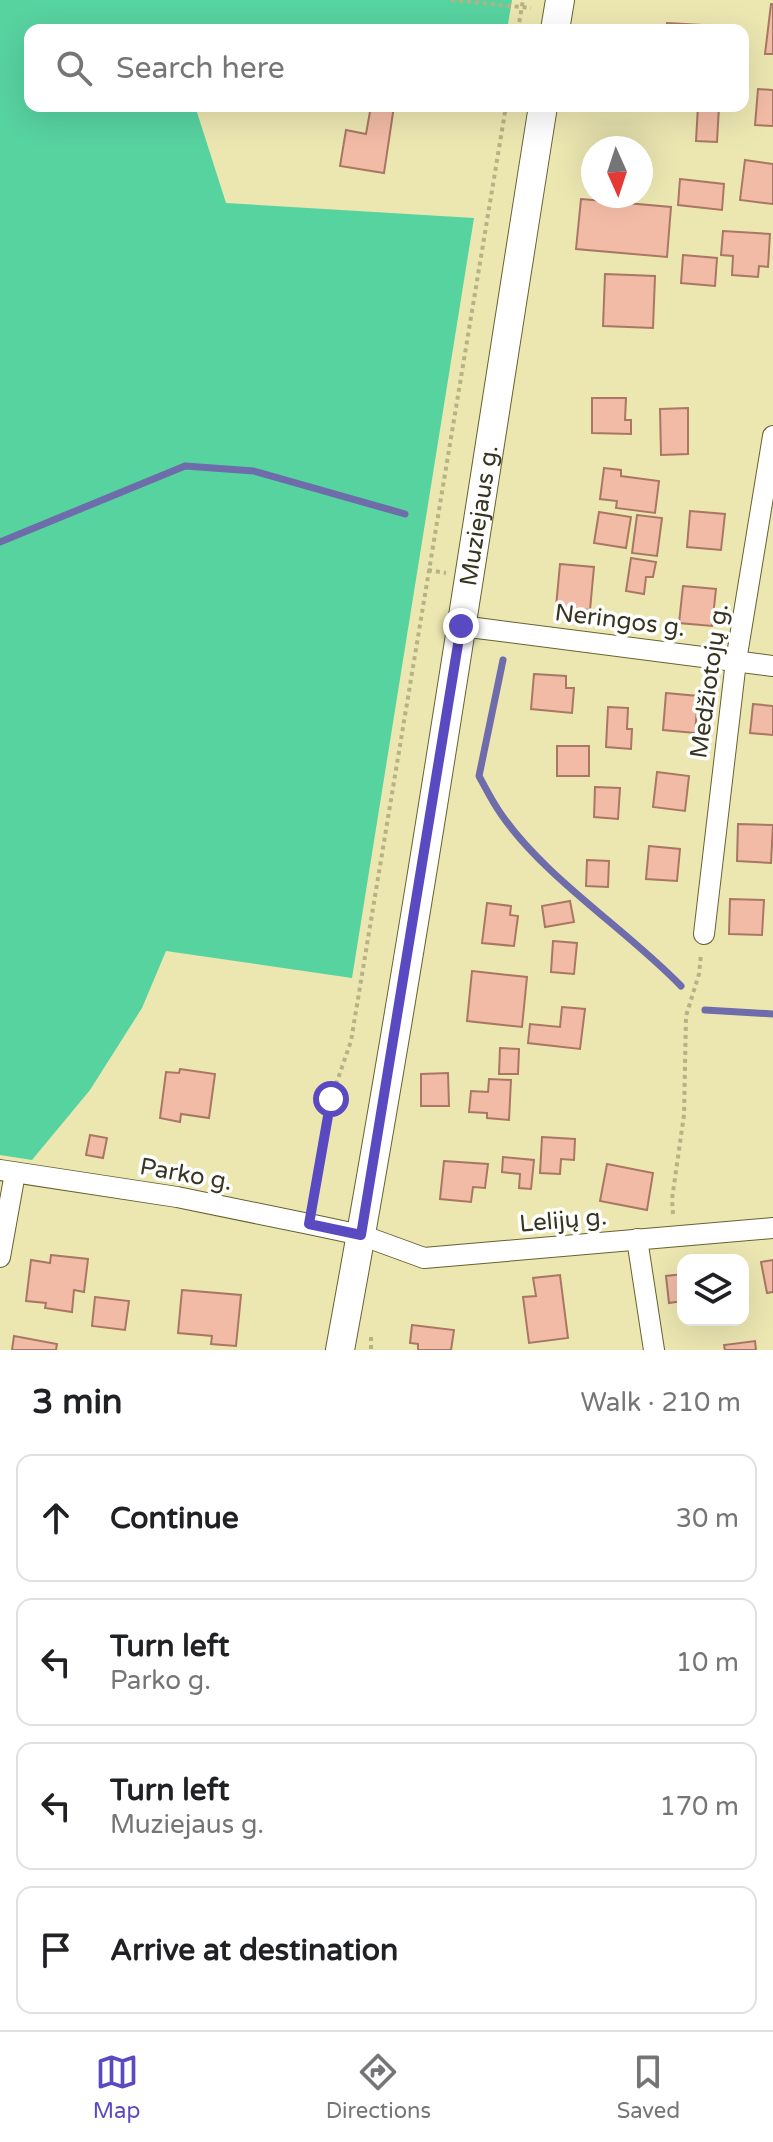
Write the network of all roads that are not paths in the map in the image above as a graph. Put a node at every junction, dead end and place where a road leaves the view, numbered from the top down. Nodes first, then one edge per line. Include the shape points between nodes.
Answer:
1 (542, 112) edge
2 (773, 436) edge
3 (461, 626) junction
4 (736, 661) junction
5 (773, 666) edge
6 (704, 934) road end
7 (8, 1171) edge
8 (773, 1228) edge
9 (361, 1235) junction
10 (637, 1239) junction
11 (0, 1257) edge
12 (340, 1350) edge
13 (654, 1350) edge

1 - 3 main road, Muziejaus g.
2 - 4 street, Medžiotojų g.
3 - 4 street, Neringos g.
3 - 9 main road, Muziejaus g.
4 - 5 street, Neringos g.
4 - 6 street, Medžiotojų g.
7 - 9 street, Parko g. via 177,1197
7 - 11 street
8 - 10 street, Lelijų g.
9 - 10 street, Lelijų g. via 424,1258
9 - 12 main road, Muziejaus g.
10 - 13 street

